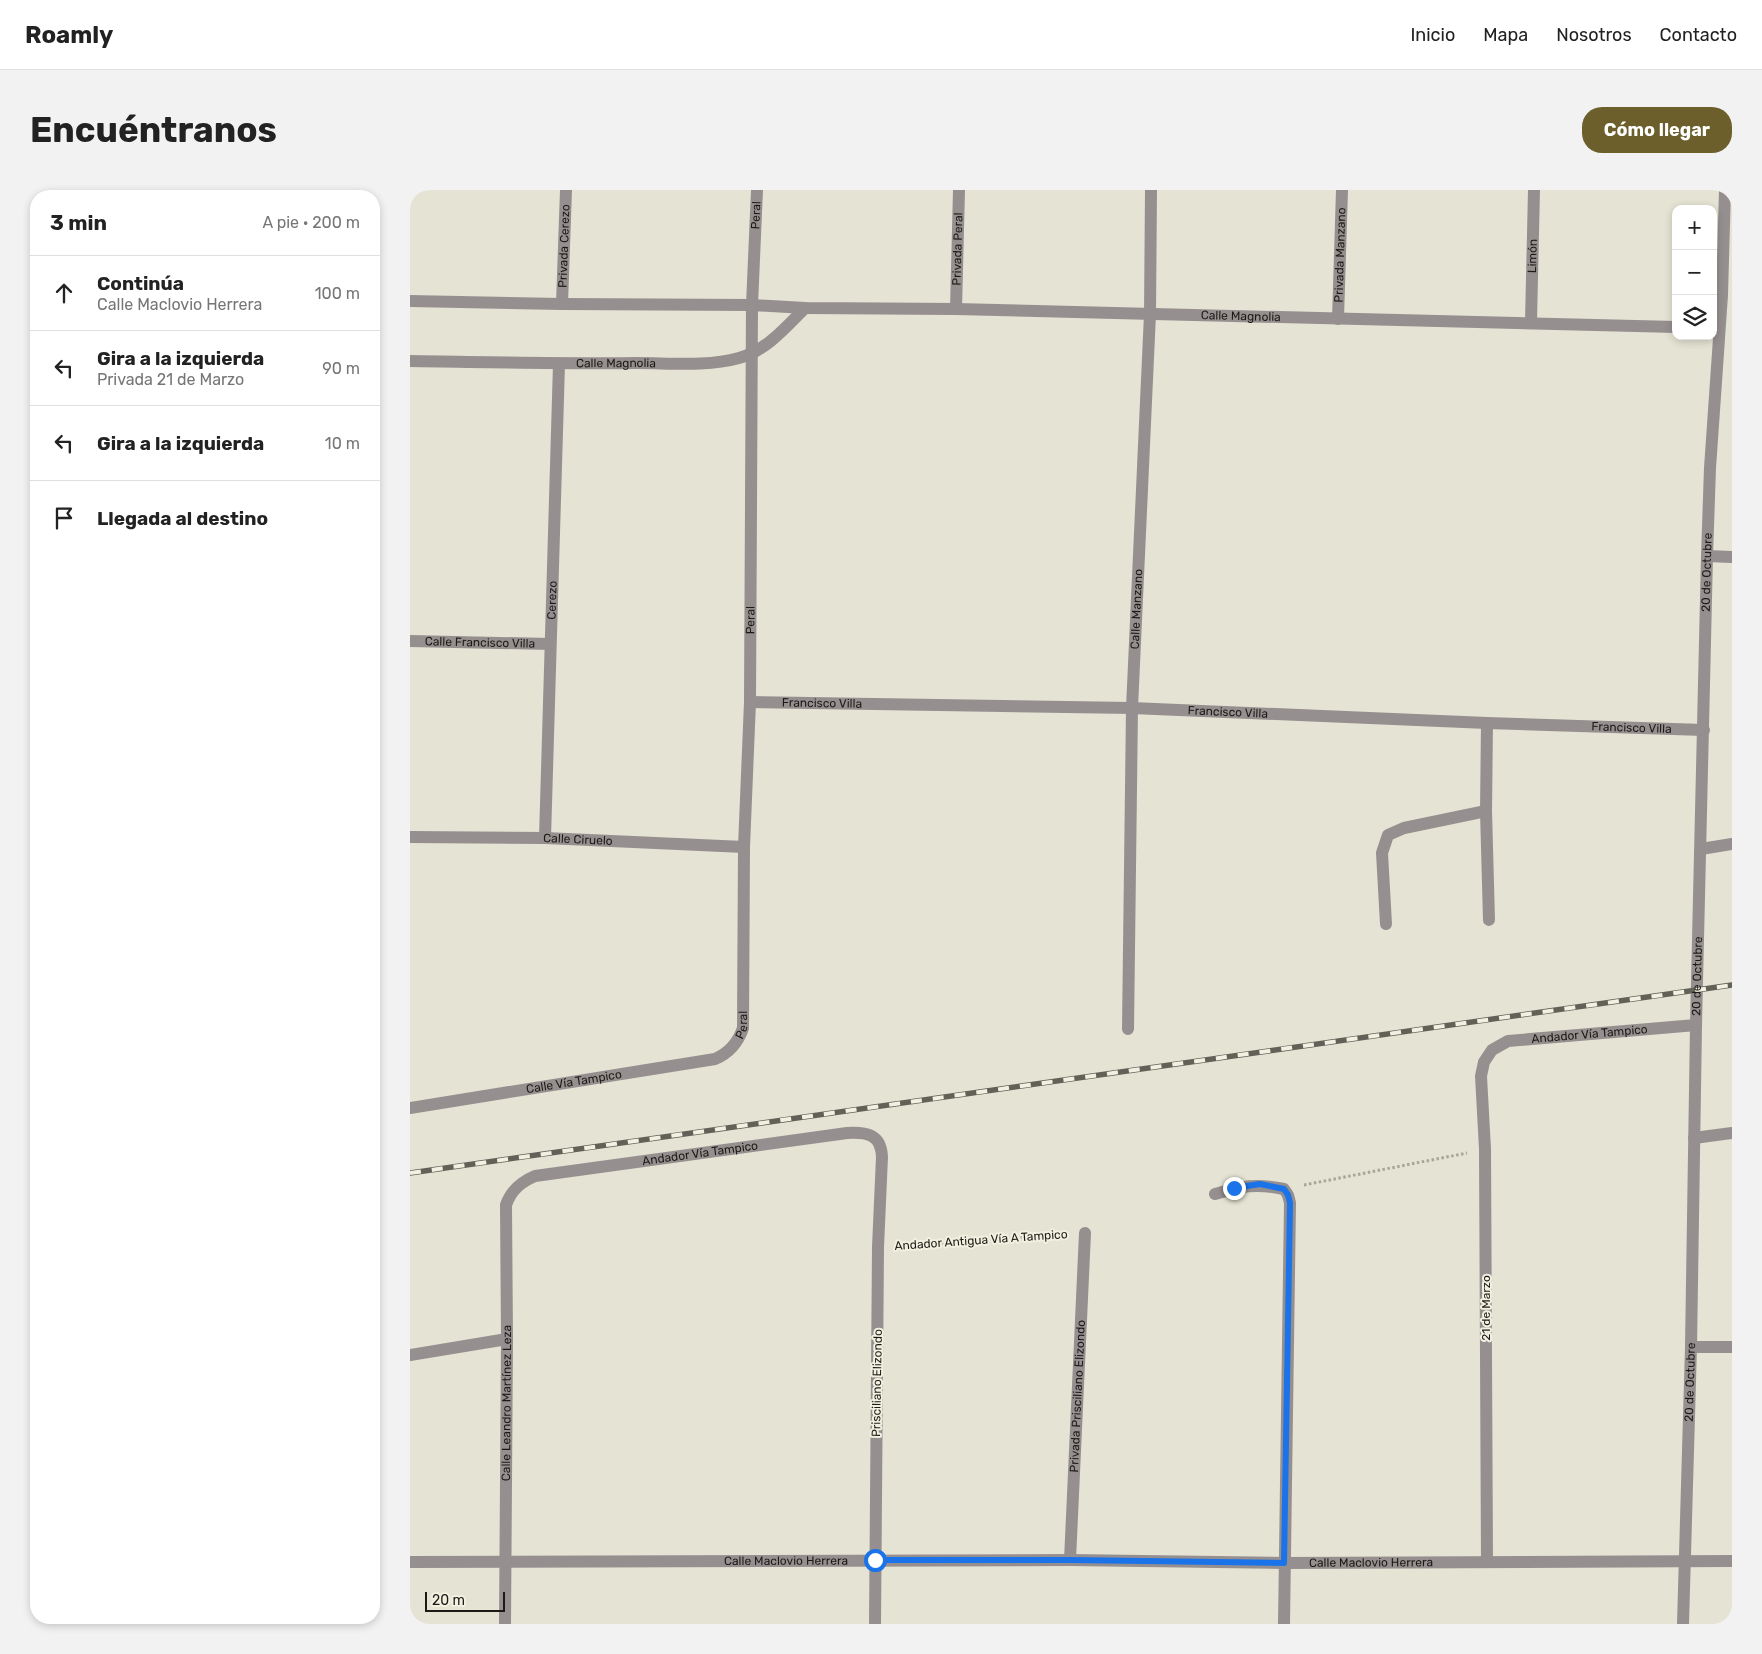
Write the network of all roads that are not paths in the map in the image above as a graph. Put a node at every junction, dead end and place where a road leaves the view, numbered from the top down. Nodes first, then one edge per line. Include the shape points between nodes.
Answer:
1 (566, 190) edge
2 (757, 190) edge
3 (959, 190) edge
4 (1151, 190) edge
5 (1342, 190) edge
6 (1534, 190) edge
7 (1725, 190) edge
8 (410, 301) edge
9 (562, 304) junction
10 (752, 305) junction
11 (805, 308) junction
12 (956, 309) junction
13 (1150, 314) junction
14 (1338, 319) junction
15 (1531, 322) junction
16 (1672, 327) edge
17 (1722, 329) edge
18 (753, 352) junction
19 (410, 361) edge
20 (558, 364) junction
21 (1707, 556) junction
22 (1732, 557) edge
23 (410, 641) edge
24 (550, 644) junction
25 (750, 702) junction
26 (1132, 708) junction
27 (1488, 723) junction
28 (1704, 730) junction
29 (1486, 811) junction
30 (410, 837) edge
31 (545, 838) junction
32 (1732, 844) edge
33 (744, 847) junction
34 (1701, 848) junction
35 (1489, 920) dead end
36 (1386, 924) dead end
37 (1696, 1025) junction
38 (1128, 1029) dead end
39 (734, 1047) joint
40 (1488, 1056) joint
41 (410, 1108) edge
42 (1732, 1133) edge
43 (1694, 1138) junction
44 (879, 1143) joint
45 (519, 1184) joint
46 (1215, 1194) dead end
47 (1085, 1233) road end
48 (507, 1339) junction
49 (1691, 1347) junction
50 (1732, 1347) edge
51 (410, 1356) edge
52 (875, 1560) junction
53 (1070, 1560) junction
54 (1685, 1561) junction
55 (1732, 1561) edge
56 (410, 1562) edge
57 (506, 1562) junction
58 (1487, 1562) junction
59 (1284, 1563) junction
60 (505, 1624) edge
61 (874, 1624) edge
62 (1284, 1624) edge
63 (1683, 1624) edge

1 - 9 street, Privada Cerezo
2 - 10 street, Peral
3 - 12 street, Privada Peral
4 - 13 street, Calle Manzano
5 - 14 street, Privada Manzano
6 - 15 street, Limón
7 - 17 street, 20 de Octubre
8 - 9 street, Calle Magnolia
9 - 10 street, Calle Magnolia
10 - 11 street, Calle Magnolia
10 - 18 street, Peral
11 - 12 street, Calle Magnolia
11 - 18 street, Calle Magnolia via 777,335
12 - 13 street, Calle Magnolia
13 - 14 street, Calle Magnolia
13 - 26 street, Calle Manzano
14 - 15 street, Calle Magnolia
15 - 16 street, Calle Magnolia
17 - 21 street, 20 de Octubre via 1710,468
18 - 20 street, Calle Magnolia via 740,358 712,362
18 - 25 street, Peral
19 - 20 street, Calle Magnolia
20 - 24 street, Cerezo
21 - 22 street
21 - 28 street, 20 de Octubre
23 - 24 street, Calle Francisco Villa
24 - 31 street, Cerezo
25 - 26 street, Francisco Villa
25 - 33 street, Peral
26 - 27 street, Francisco Villa
26 - 38 street, Calle Manzano
27 - 28 street, Francisco Villa
27 - 29 street
28 - 34 street, 20 de Octubre
29 - 35 street
29 - 36 street via 1404,828 1388,835 1382,853
30 - 31 street, Calle Ciruelo
31 - 33 street, Calle Ciruelo
32 - 34 street
33 - 39 street, Peral via 743,1028
34 - 37 street, 20 de Octubre
37 - 40 street, Andador Vía Tampico via 1508,1041
37 - 43 street, 20 de Octubre
39 - 41 street, Calle Vía Tampico via 715,1059
40 - 58 street, 21 de Marzo via 1481,1076 1485,1149
42 - 43 street
43 - 49 street, 20 de Octubre
44 - 45 street, Andador Vía Tampico via 873,1136 861,1132 847,1133 535,1176
44 - 52 street, Prisciliano Elizondo via 882,1157
45 - 48 street, Calle Leandro Martínez Leza via 506,1205
46 - 59 street via 1260,1184 1284,1189 1288,1195
47 - 53 street, Privada Prisciliano Elizondo
48 - 51 street
48 - 57 street, Calle Leandro Martínez Leza
49 - 50 street
49 - 54 street, 20 de Octubre
52 - 53 street, Calle Maclovio Herrera
52 - 57 street, Calle Maclovio Herrera
52 - 61 street, Prisciliano Elizondo
53 - 59 street, Calle Maclovio Herrera
54 - 55 street, Calle Maclovio Herrera
54 - 58 street, Calle Maclovio Herrera
54 - 63 street, 20 de Octubre
56 - 57 street, Calle Maclovio Herrera
57 - 60 street, Calle Leandro Martínez Leza
58 - 59 street, Calle Maclovio Herrera
59 - 62 street

